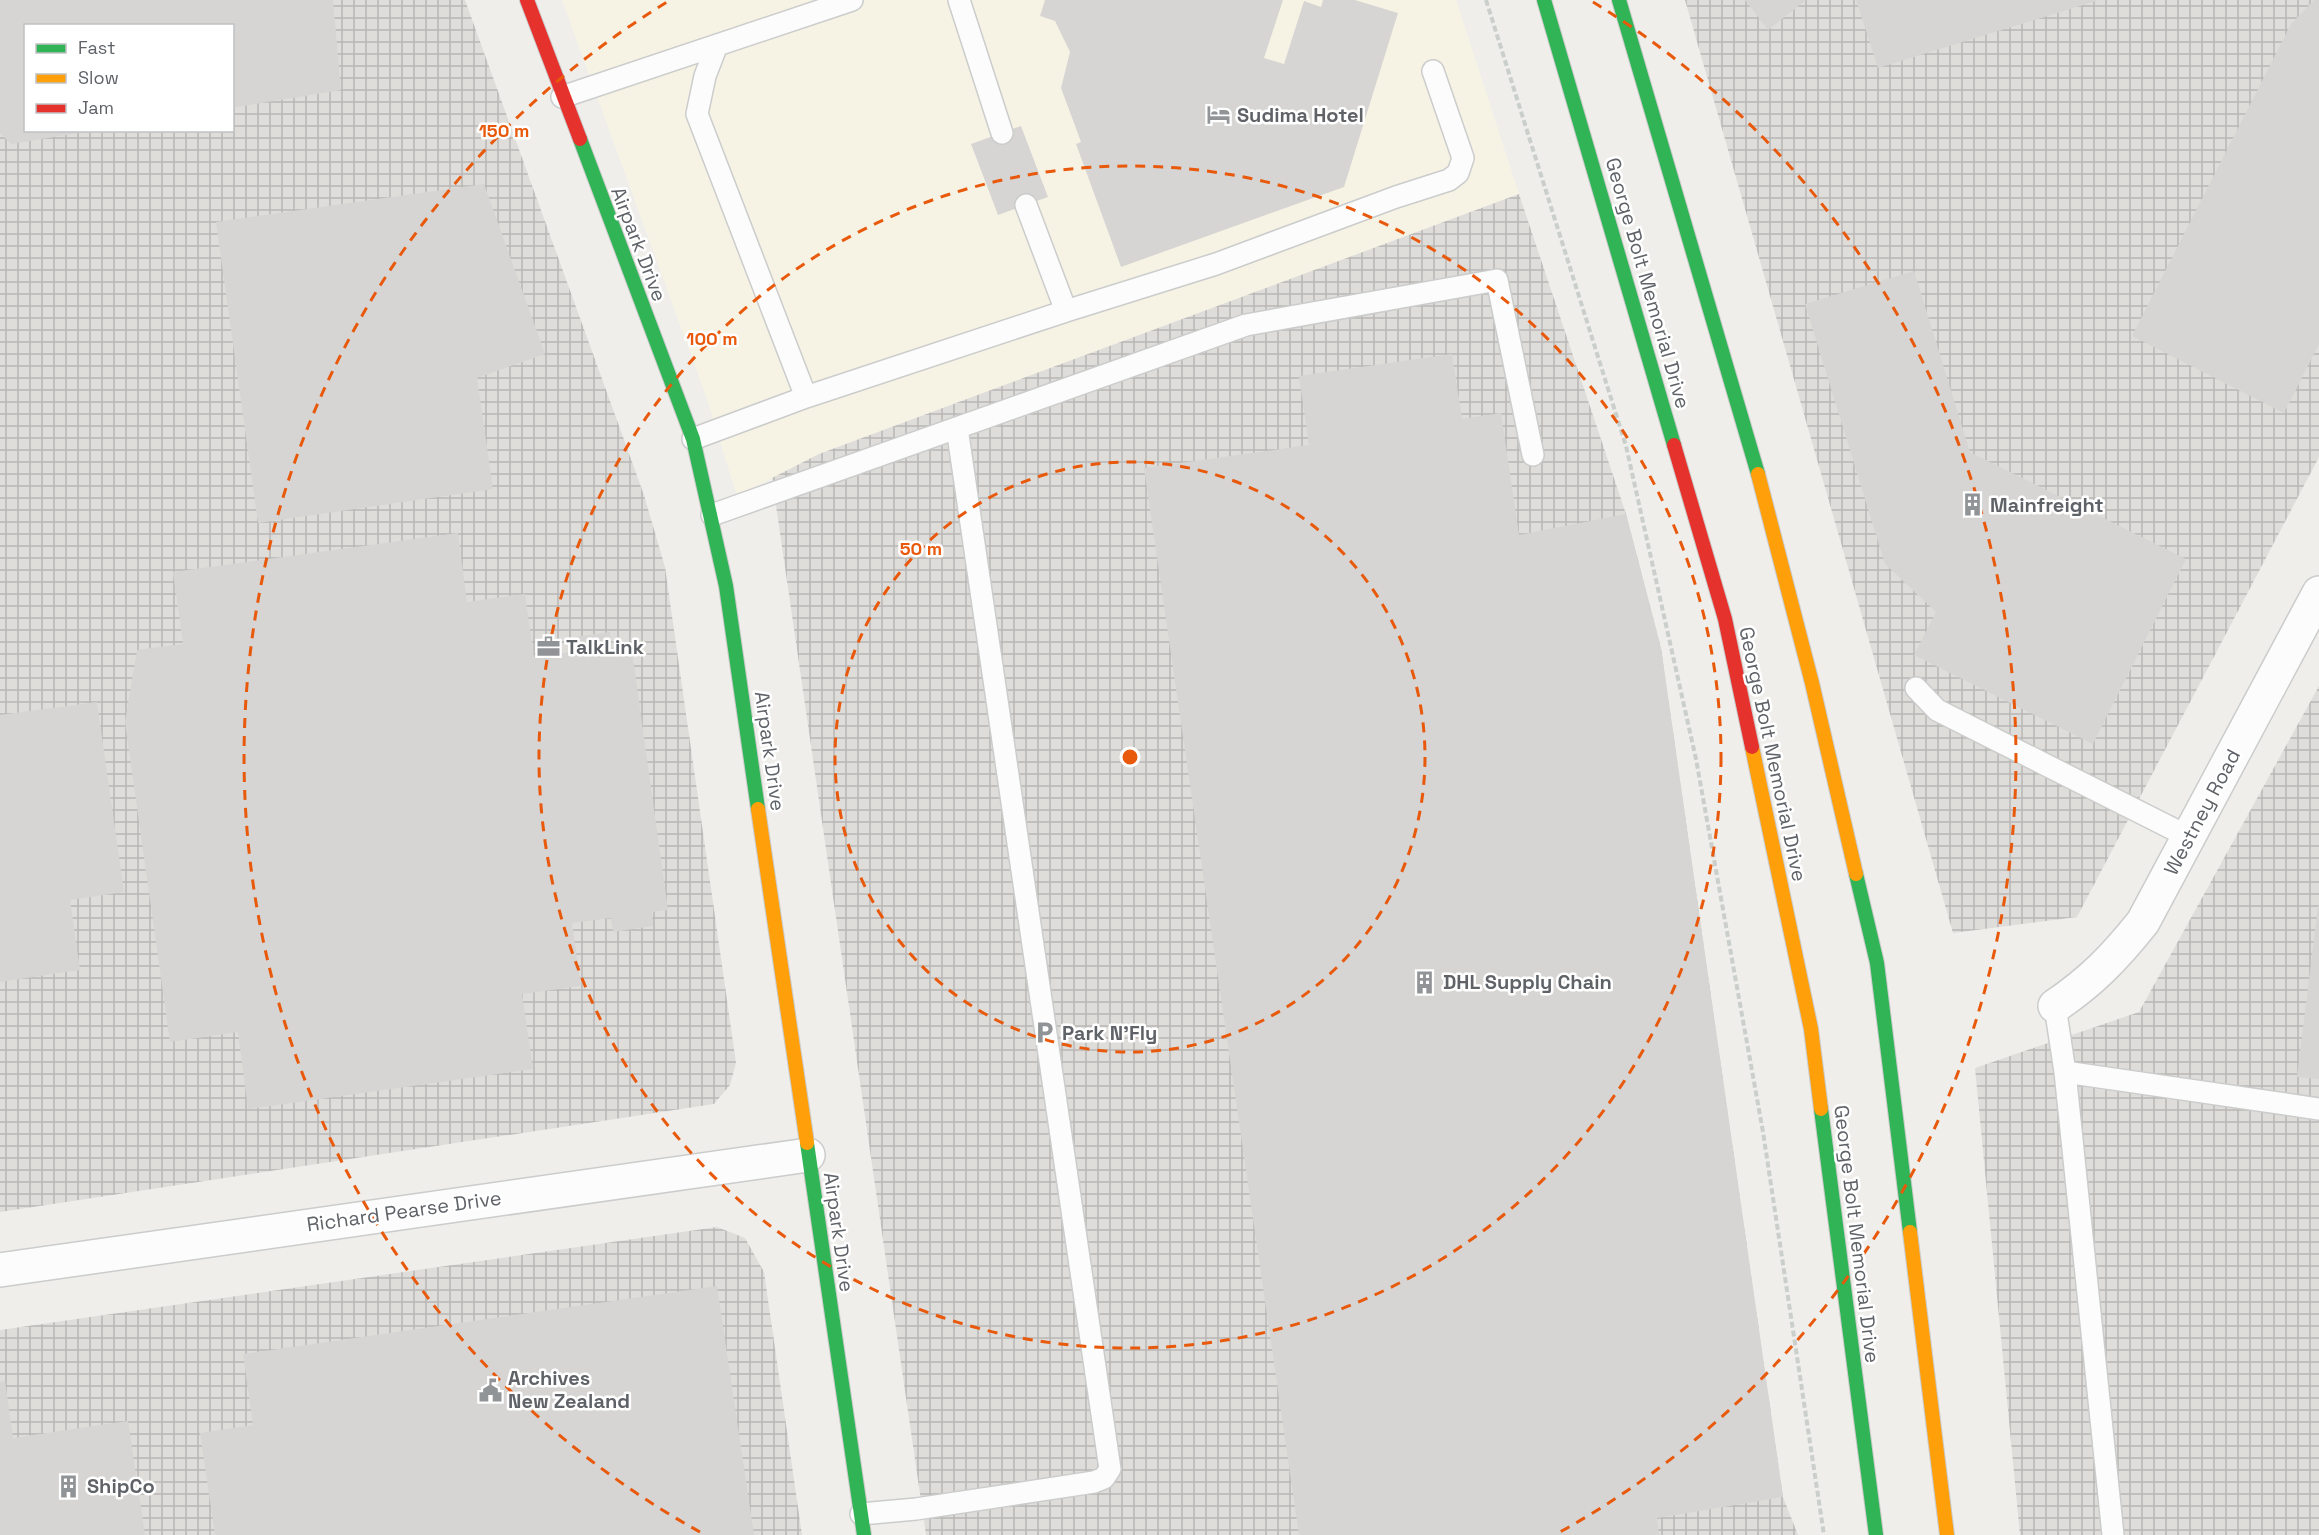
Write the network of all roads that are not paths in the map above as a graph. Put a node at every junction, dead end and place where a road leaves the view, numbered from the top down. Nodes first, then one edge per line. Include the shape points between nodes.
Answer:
1 (527, 0) edge
2 (852, 0) edge
3 (959, 0) edge
4 (1544, 0) edge
5 (1619, 0) edge
6 (717, 45) junction
7 (1433, 71) dead end
8 (562, 97) junction
9 (1002, 133) dead end
10 (1026, 205) dead end
11 (1066, 311) junction
12 (806, 398) junction
13 (957, 428) junction
14 (693, 439) junction
15 (1533, 455) dead end
16 (712, 515) junction
17 (2319, 592) edge
18 (1916, 688) dead end
19 (2189, 837) junction
20 (2055, 1006) joint
21 (2065, 1072) junction
22 (2319, 1108) edge
23 (808, 1155) junction
24 (0, 1270) edge
25 (862, 1525) edge
26 (1876, 1535) edge
27 (1947, 1535) edge
28 (2113, 1535) edge

1 - 8 main road, Airpark Drive
2 - 6 lane
3 - 9 lane
4 - 26 main road, George Bolt Memorial Drive via 1725,619 1811,1029
5 - 27 main road via 1746,422 1878,963
6 - 8 lane
6 - 12 lane via 705,76 698,114
7 - 11 lane via 1463,158 1458,173 1449,180 1216,264
8 - 14 main road, Airpark Drive
10 - 11 lane
11 - 12 lane
12 - 14 lane
13 - 15 lane via 1246,325 1497,280
13 - 16 lane
13 - 25 lane via 1110,1469 1104,1478 1094,1482 916,1509
14 - 16 main road, Airpark Drive
16 - 23 main road, Airpark Drive via 728,597
17 - 19 street, Westney Road
18 - 19 lane via 1937,710
19 - 20 street, Westney Road via 2143,922 2111,963
20 - 21 lane
21 - 22 lane
21 - 28 lane
23 - 24 street, Richard Pearse Drive
23 - 25 main road, Airpark Drive

